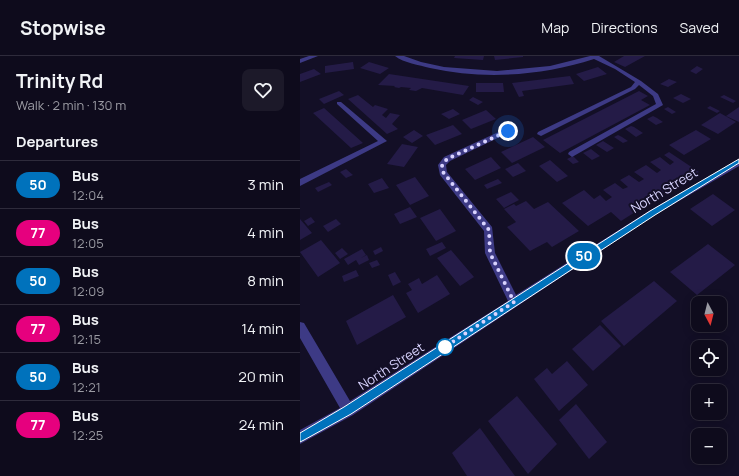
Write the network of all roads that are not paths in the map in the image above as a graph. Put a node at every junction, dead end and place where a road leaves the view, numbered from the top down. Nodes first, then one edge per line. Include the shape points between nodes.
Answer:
1 (315, 56) edge
2 (398, 56) edge
3 (595, 56) edge
4 (300, 61) edge
5 (639, 82) junction
6 (339, 103) dead end
7 (508, 131) dead end
8 (541, 134) dead end
9 (572, 154) dead end
10 (739, 162) edge
11 (300, 183) edge
12 (514, 302) junction
13 (300, 327) edge
14 (348, 410) junction
15 (300, 437) edge

1 - 4 street
2 - 3 street via 408,61 459,71 504,72 552,68
3 - 5 street
5 - 8 street via 633,88
5 - 9 street via 656,95 660,105
6 - 11 street via 383,141
7 - 12 street via 447,159 442,165 443,172 489,230 490,253
10 - 12 street, North Street via 652,213
12 - 14 street, North Street
13 - 14 street
14 - 15 street, North Street

